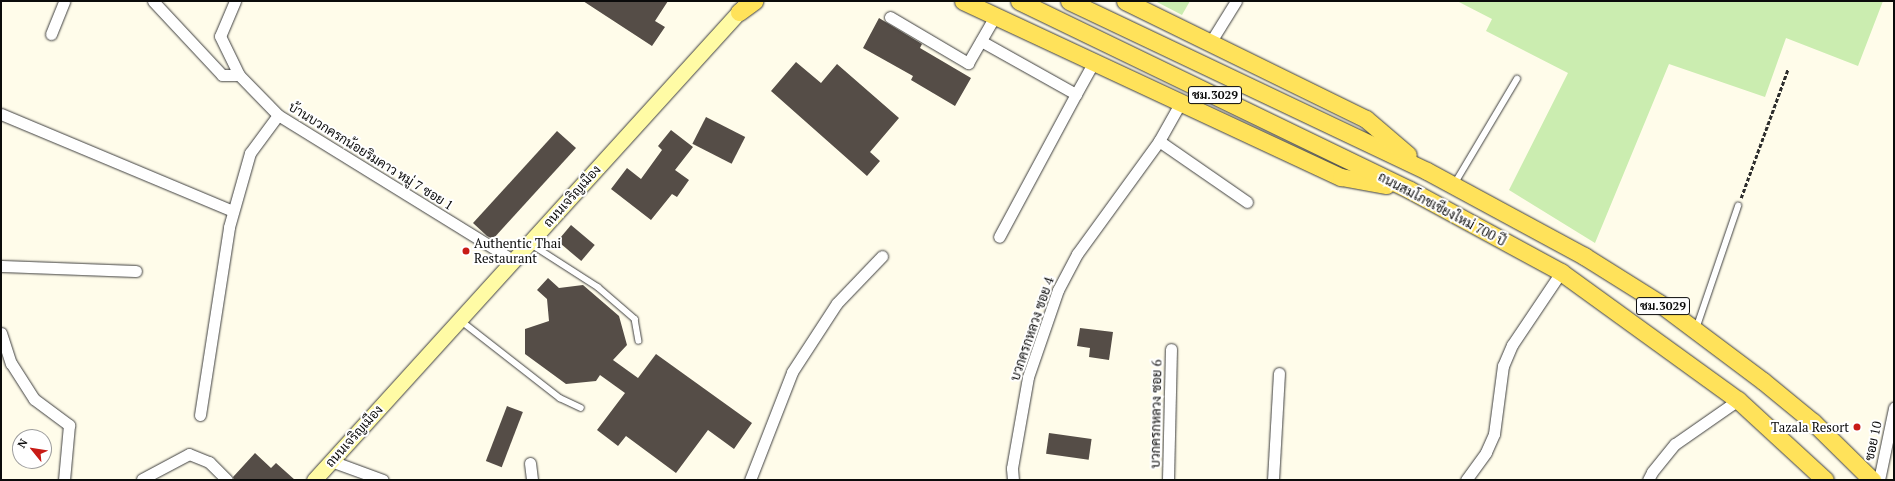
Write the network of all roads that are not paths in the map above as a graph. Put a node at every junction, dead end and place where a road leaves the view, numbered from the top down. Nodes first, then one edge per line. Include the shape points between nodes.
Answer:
1 (64, 1) edge
2 (153, 1) edge
3 (235, 1) edge
4 (754, 1) edge
5 (964, 1) edge
6 (1019, 1) edge
7 (1069, 1) edge
8 (1125, 1) edge
9 (1236, 1) edge
10 (744, 5) edge
11 (995, 16) junction
12 (890, 17) dead end
13 (51, 34) dead end
14 (981, 41) junction
15 (1210, 43) junction
16 (1094, 62) junction
17 (239, 75) junction
18 (1517, 79) dead end
19 (1076, 94) junction
20 (1181, 102) junction
21 (1, 114) edge
22 (278, 115) junction
23 (1158, 141) junction
24 (1427, 171) junction
25 (1454, 185) junction
26 (1410, 190) junction
27 (1247, 202) dead end
28 (1738, 206) road end
29 (233, 211) junction
30 (998, 237) dead end
31 (529, 242) junction
32 (882, 256) dead end
33 (513, 260) junction
34 (1, 266) edge
35 (136, 271) dead end
36 (1561, 272) junction
37 (460, 320) junction
38 (1696, 330) junction
39 (1, 333) edge
40 (639, 341) dead end
41 (1171, 349) dead end
42 (1279, 373) dead end
43 (1738, 400) junction
44 (581, 408) dead end
45 (1894, 408) edge
46 (200, 415) dead end
47 (331, 461) junction
48 (530, 463) dead end
49 (142, 479) edge
50 (64, 480) edge
51 (227, 480) edge
52 (314, 480) edge
53 (383, 480) edge
54 (532, 480) edge
55 (750, 480) edge
56 (1013, 480) edge
57 (1168, 480) edge
58 (1273, 480) edge
59 (1466, 480) edge
60 (1648, 480) edge
61 (1826, 480) edge
62 (1872, 480) edge
63 (1879, 480) edge

1 - 13 street
2 - 17 street via 222,75
3 - 17 street, บ้านบวกครกน้อยริมคาว หมู่ 7 ซอย 1 via 220,36
4 - 10 main road
5 - 11 main road
6 - 26 main road, ถนนสมโภชเชียงใหม่ 700 ปี / ชม.3029
7 - 24 main road, ถนนสมโภชเชียงใหม่ 700 ปี / ชม.3029
8 - 15 main road
9 - 15 street
10 - 31 main road, ถนนเจริญเมือง
11 - 14 street
11 - 16 main road
12 - 14 street via 968,63
14 - 19 street
15 - 24 main road via 1366,119
16 - 19 street
16 - 20 main road
17 - 22 street, บ้านบวกครกน้อยริมคาว หมู่ 7 ซอย 1
18 - 25 lane
19 - 30 street
20 - 23 street, บวกครกหลวง ซอย 4
20 - 26 main road via 1341,176
21 - 29 street
22 - 29 street via 250,153
22 - 33 street, บ้านบวกครกน้อยริมคาว หมู่ 7 ซอย 1
23 - 27 street
23 - 56 street, บวกครกหลวง ซอย 4 via 1077,254 1058,290 1028,377 1012,468
24 - 25 main road, ถนนสมโภชเชียงใหม่ 700 ปี / ชม.3029
25 - 38 main road, ถนนสมโภชเชียงใหม่ 700 ปี / ชม.3029 via 1584,256
26 - 36 main road, ถนนสมโภชเชียงใหม่ 700 ปี / ชม.3029
28 - 38 lane
29 - 46 street
31 - 33 main road, ถนนเจริญเมือง
31 - 40 lane via 598,287 635,319
32 - 55 street via 837,303 792,372
33 - 37 main road, ถนนเจริญเมือง
34 - 35 street
36 - 43 main road, ถนนสมโภชเชียงใหม่ 700 ปี / ชม.3029
36 - 59 street via 1512,345 1503,366 1494,434 1486,452
37 - 44 lane via 560,398
37 - 47 main road, ถนนเจริญเมือง
38 - 62 main road, ถนนสมโภชเชียงใหม่ 700 ปี / ชม.3029 via 1813,422
39 - 50 street via 11,363 34,399 69,425
41 - 57 street, บวกครกหลวง ซอย 6
42 - 58 street
43 - 60 street via 1675,444
43 - 61 main road, ถนนสมโภชเชียงใหม่ 700 ปี / ชม.3029
45 - 63 street, ซอย 10
47 - 52 main road, ถนนเจริญเมือง
47 - 53 street
48 - 54 street
49 - 51 street via 188,454 209,462

